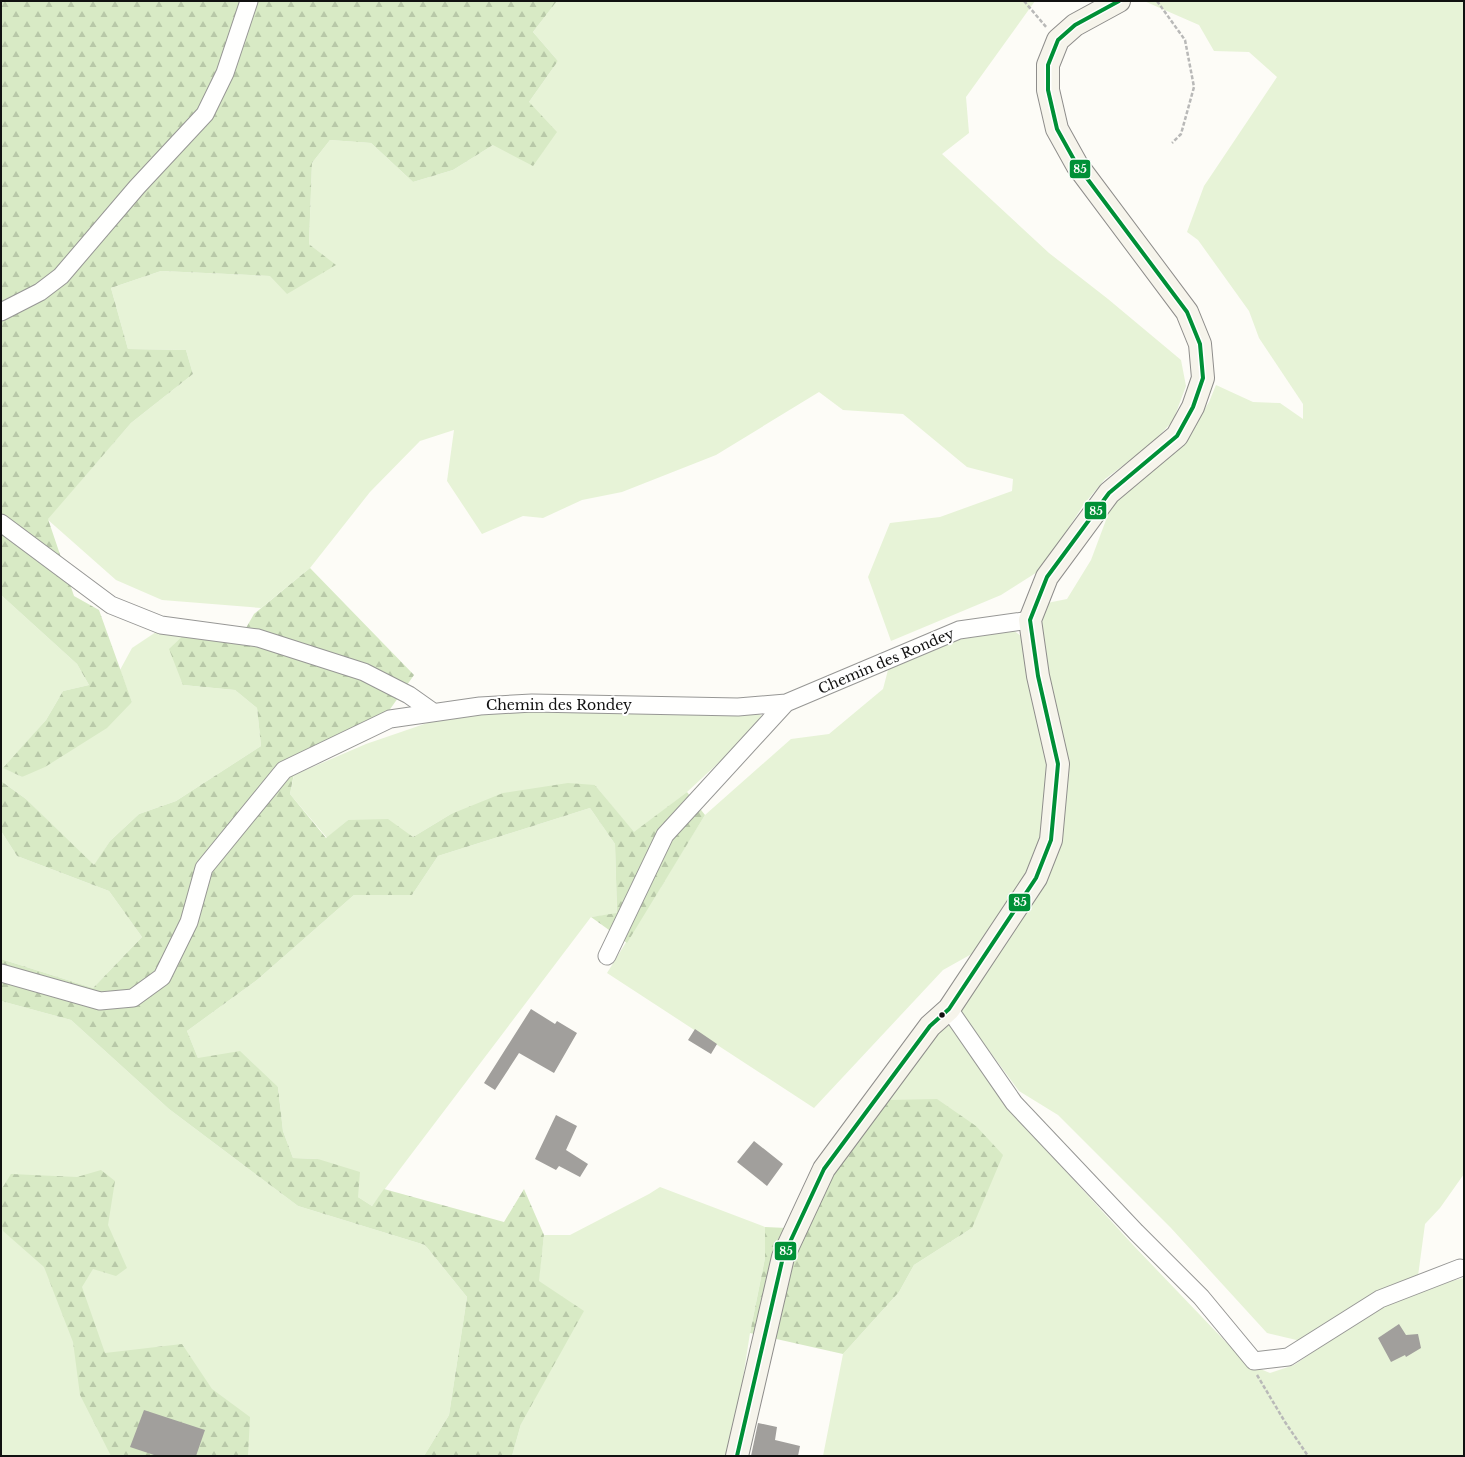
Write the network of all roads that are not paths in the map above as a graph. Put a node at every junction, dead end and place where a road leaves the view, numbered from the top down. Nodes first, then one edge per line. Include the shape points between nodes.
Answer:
1 (249, 1) edge
2 (1119, 1) edge
3 (1, 312) edge
4 (1, 523) edge
5 (1030, 620) junction
6 (786, 703) junction
7 (433, 712) junction
8 (607, 956) dead end
9 (1, 973) edge
10 (949, 1009) junction
11 (1460, 1268) dead end
12 (737, 1456) edge

1 - 3 street via 225,73 205,114 137,186 61,276 40,292
2 - 5 street via 1075,25 1058,40 1048,65 1048,90 1057,129 1077,165 1187,312 1200,344 1203,378 1193,407 1176,436 1109,493 1047,577
4 - 7 street via 111,605 161,625 258,638 364,672 409,695
5 - 6 street, Chemin des Rondey via 959,630
5 - 10 street via 1038,676 1058,764 1051,840 1036,878
6 - 7 street, Chemin des Rondey via 738,707 532,703
6 - 8 street via 665,835
7 - 9 street, Chemin des Rondey via 390,719 284,770 204,868 189,922 162,977 133,998 100,1001
10 - 11 street via 1014,1103 1201,1297 1254,1361 1288,1357 1380,1299
10 - 12 street via 930,1026 824,1169 783,1257

